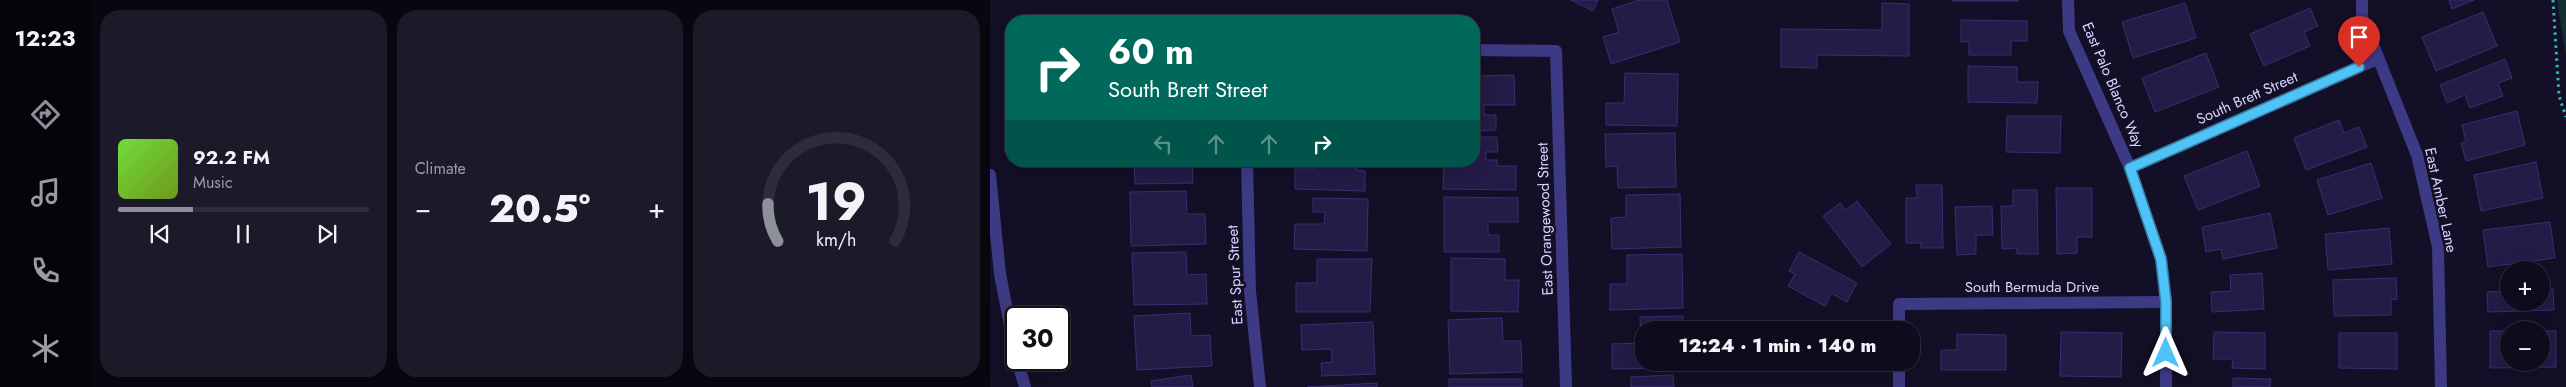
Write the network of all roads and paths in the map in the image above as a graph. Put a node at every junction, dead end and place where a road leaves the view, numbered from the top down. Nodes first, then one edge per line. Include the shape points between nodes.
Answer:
1 (2068, 0) edge
2 (2362, 0) edge
3 (2553, 0) edge
4 (1480, 50) edge
5 (2377, 59) junction
6 (2566, 117) edge
7 (1247, 167) edge
8 (2130, 168) junction
9 (990, 175) edge
10 (990, 181) edge
11 (2166, 302) junction
12 (1006, 306) edge
13 (1899, 321) edge
14 (1021, 371) edge
15 (1899, 371) edge
16 (1025, 387) edge
17 (1260, 387) edge
18 (1566, 387) edge
19 (1899, 387) edge
20 (2166, 387) edge
21 (2441, 387) edge

1 - 8 street, East Palo Blanco Way via 2069,31
2 - 5 street, East Amber Lane via 2362,18
3 - 6 path via 2559,96
4 - 18 street, East Orangewood Street via 1556,51
5 - 8 street, South Brett Street
5 - 21 street, East Amber Lane via 2418,155 2438,248
7 - 17 street, East Spur Street via 1250,291
8 - 11 street, East Palo Blanco Way via 2161,259
9 - 10 street
10 - 12 street
11 - 13 street, South Bermuda Drive via 1899,304
11 - 20 street, East Palo Blanco Way
14 - 16 street
15 - 19 street

